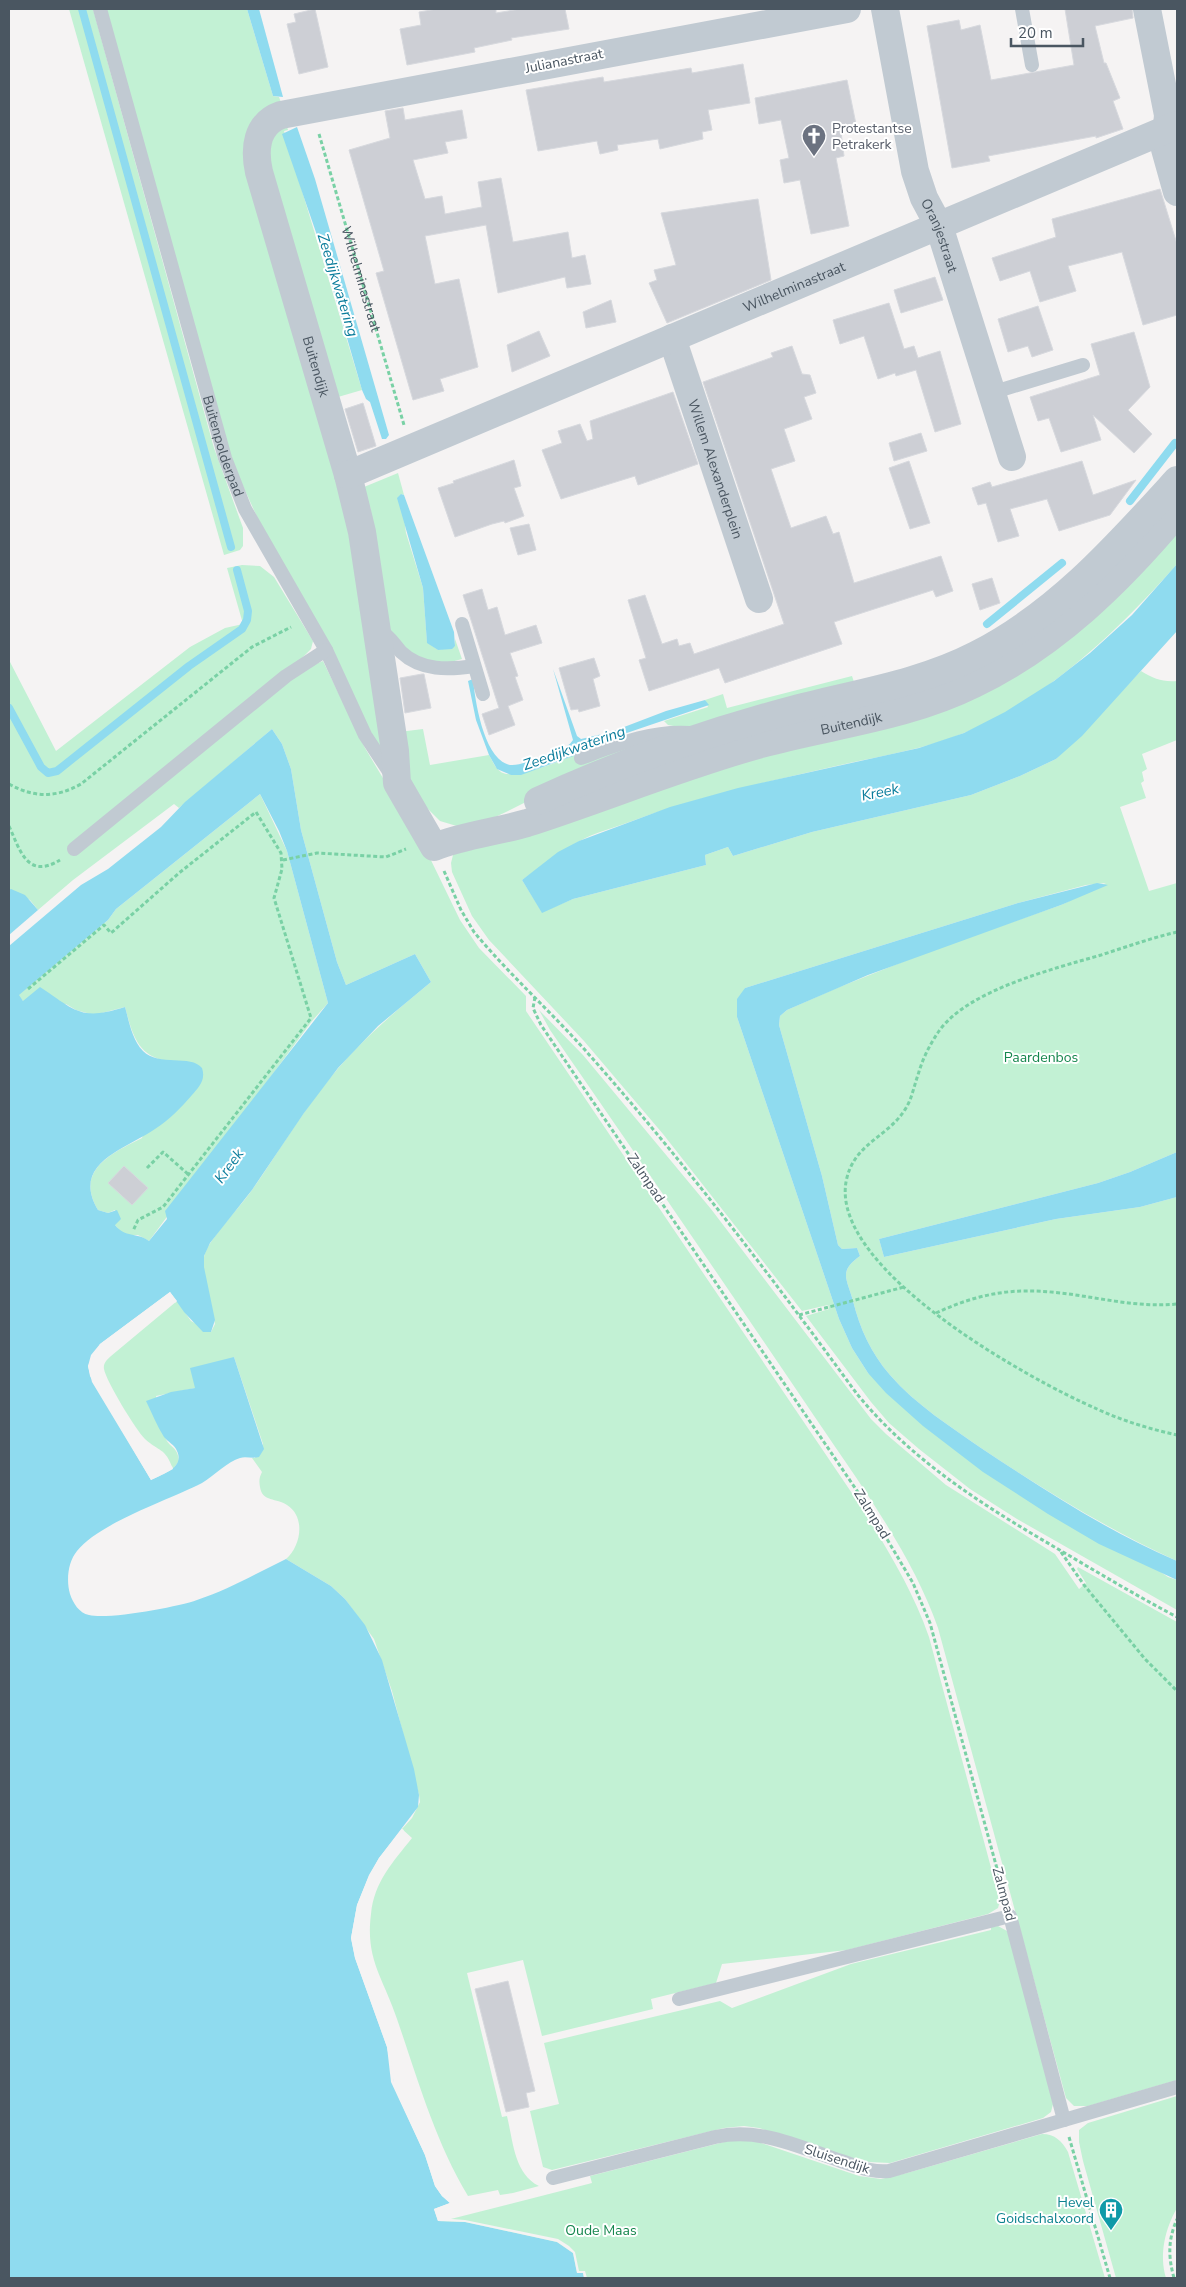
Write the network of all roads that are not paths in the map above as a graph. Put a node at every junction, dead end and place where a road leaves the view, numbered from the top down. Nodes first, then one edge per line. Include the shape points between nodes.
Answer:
1 (100, 9) edge
2 (847, 9) edge
3 (885, 9) edge
4 (1022, 9) edge
5 (1147, 9) edge
6 (720, 20) edge
7 (1032, 65) dead end
8 (281, 115) joint
9 (1172, 127) edge
10 (1177, 192) edge
11 (939, 226) junction
12 (672, 338) junction
13 (1083, 365) dead end
14 (991, 393) junction
15 (1012, 457) dead end
16 (348, 475) junction
17 (1177, 480) edge
18 (1177, 513) edge
19 (759, 600) dead end
20 (462, 624) dead end
21 (377, 630) junction
22 (326, 650) junction
23 (474, 666) junction
24 (483, 694) dead end
25 (711, 735) junction
26 (581, 758) dead end
27 (396, 782) junction
28 (472, 835) junction
29 (434, 847) joint
30 (74, 848) road end
31 (679, 2000) dead end
32 (1177, 2087) edge
33 (1064, 2120) junction
34 (553, 2178) dead end

1 - 22 lane, Buitenpolderpad via 225,458 246,509
2 - 6 street, Julianastraat
3 - 11 street, Oranjestraat via 915,171 924,198
4 - 7 lane
5 - 9 street
6 - 8 street, Julianastraat
8 - 16 street, Buitendijk via 263,128 257,143 256,159
9 - 10 street via 1165,150
9 - 11 street, Wilhelminastraat
11 - 12 street, Wilhelminastraat
11 - 14 street, Oranjestraat
12 - 16 street, Wilhelminastraat
12 - 19 street, Willem Alexanderplein
13 - 14 lane
14 - 15 street, Oranjestraat
16 - 21 street, Buitendijk via 362,532
17 - 25 street, Buitendijk via 1079,583 1041,615 984,651 934,673
18 - 28 street, Buitendijk via 1139,557 1088,607 1042,643 972,685 903,710 760,744 526,823
20 - 23 lane
21 - 23 lane via 387,635 408,658 421,665
21 - 27 street, Buitendijk via 395,751
22 - 27 lane, Buitenpolderpad via 365,735
22 - 30 lane via 286,676
23 - 24 lane
25 - 26 lane, Buitendijk via 672,732 653,735
25 - 28 street, Buitendijk via 587,780
27 - 29 street, Buitenpolderpad
28 - 29 street, Buitendijk
31 - 33 lane, Zalmpad via 1010,1916
32 - 33 lane, Sluisendijk
33 - 34 lane, Sluisendijk via 890,2171 866,2170 769,2136 740,2132

